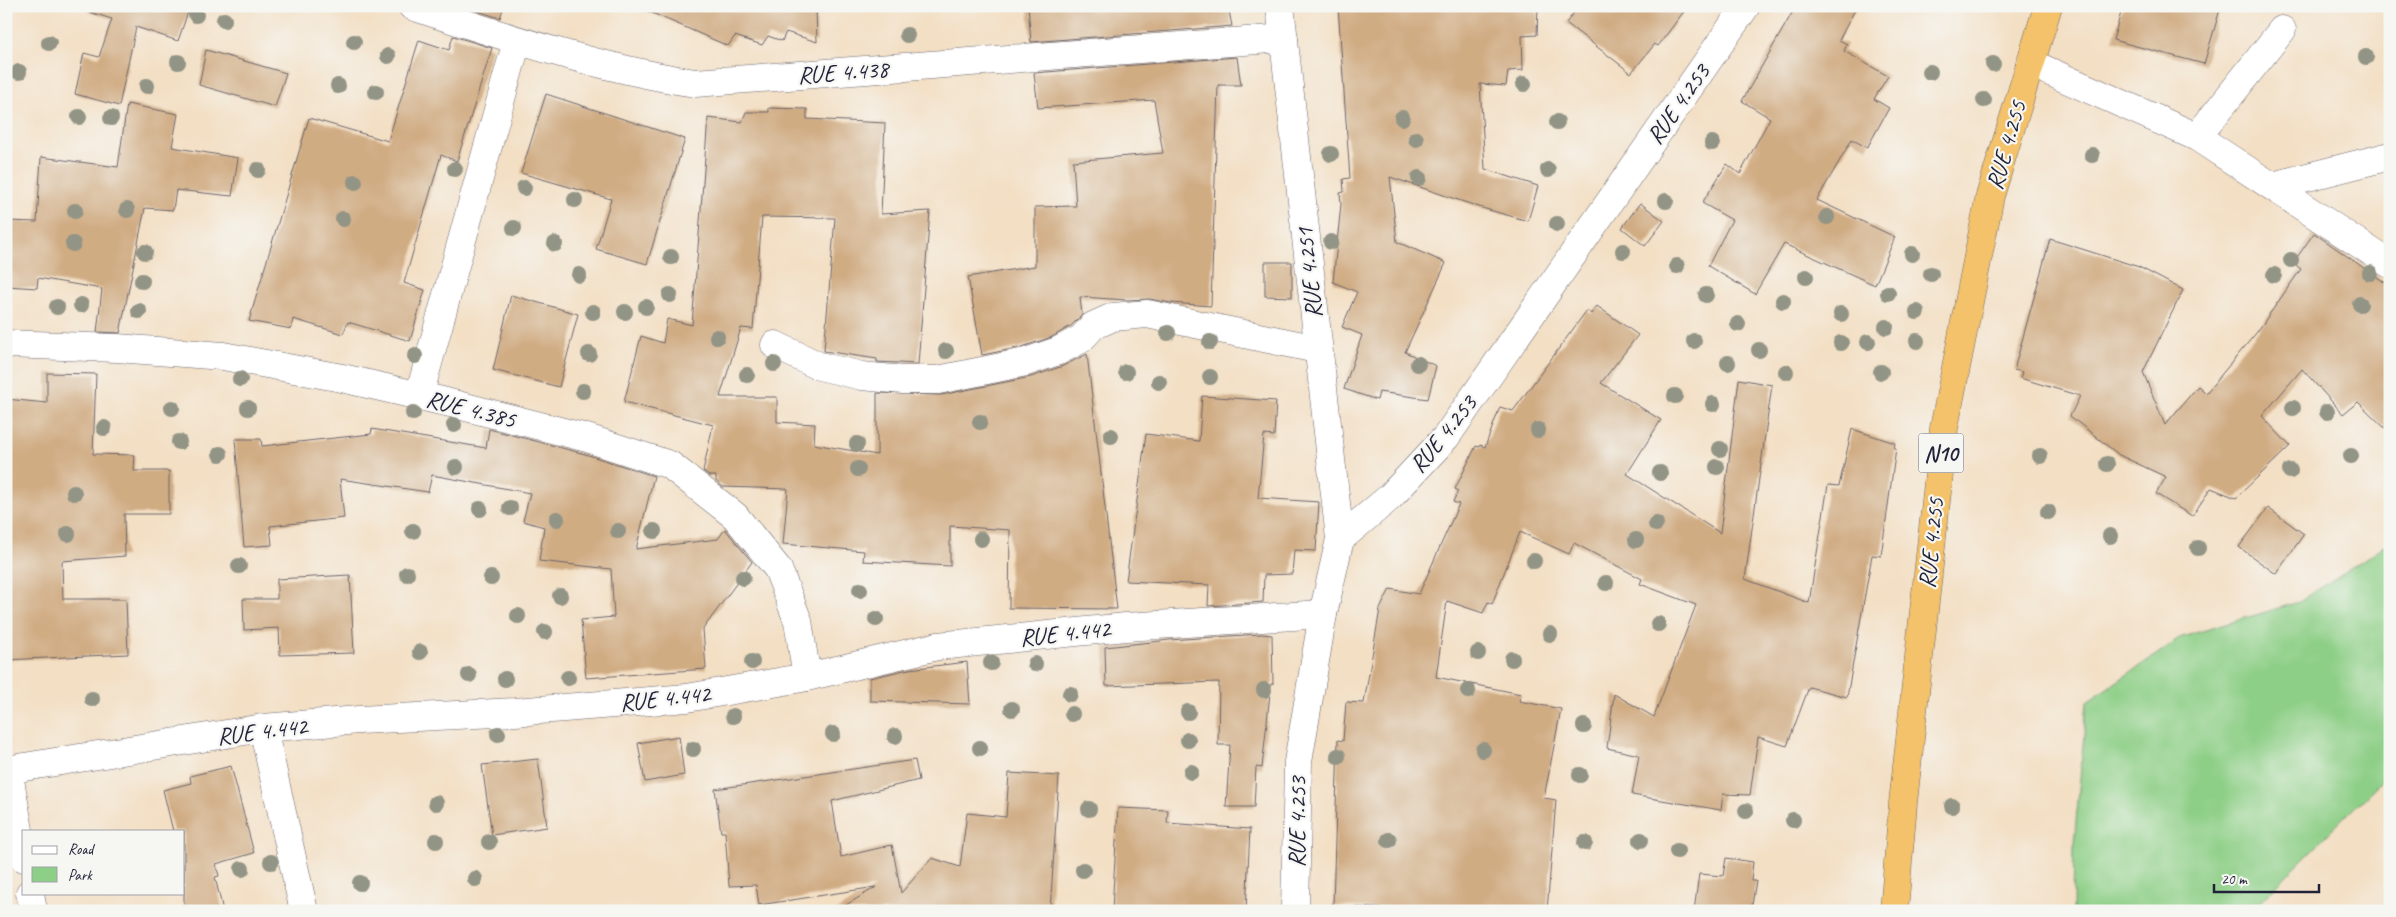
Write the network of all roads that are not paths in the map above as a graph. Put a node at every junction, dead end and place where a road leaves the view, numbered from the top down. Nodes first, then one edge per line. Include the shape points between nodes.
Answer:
1 (412, 6) edge
2 (1280, 6) edge
3 (1746, 6) edge
4 (2048, 6) edge
5 (2282, 30) dead end
6 (1284, 38) junction
7 (517, 41) junction
8 (2030, 63) junction
9 (2197, 137) junction
10 (2390, 156) edge
11 (2272, 186) junction
12 (2390, 264) edge
13 (6, 344) edge
14 (775, 345) dead end
15 (1317, 349) junction
16 (419, 396) junction
17 (1340, 539) junction
18 (1323, 614) junction
19 (807, 677) junction
20 (263, 728) junction
21 (7, 770) edge
22 (22, 848) edge
23 (30, 894) edge
24 (33, 911) edge
25 (304, 911) edge
26 (1295, 911) edge
27 (1894, 911) edge

1 - 7 street, RUE 4.438
2 - 6 street, RUE 4.251
3 - 17 street, RUE 4.253 via 1446,437 1390,497
4 - 8 highway, RUE 4.255 / N10
5 - 9 street
6 - 7 street, RUE 4.438 via 695,83 641,74
6 - 15 street, RUE 4.251
7 - 16 street
8 - 9 street
8 - 27 highway, RUE 4.255 / N10 via 1990,196 1944,428
9 - 11 street
10 - 11 street
11 - 12 street
13 - 16 street, RUE 4.385 via 223,356
14 - 15 street via 819,366 862,376 912,380 938,380 1026,362 1058,351 1081,338 1093,326 1113,317 1147,314
15 - 17 street, RUE 4.251
16 - 19 street, RUE 4.385 via 587,438 670,465 735,516 778,569 798,622
17 - 18 street, RUE 4.253
18 - 19 street, RUE 4.442 via 1126,627 938,646
18 - 26 street, RUE 4.253 via 1298,762
19 - 20 street, RUE 4.442 via 688,698
20 - 21 street, RUE 4.442
20 - 25 street
21 - 22 street
23 - 24 street

